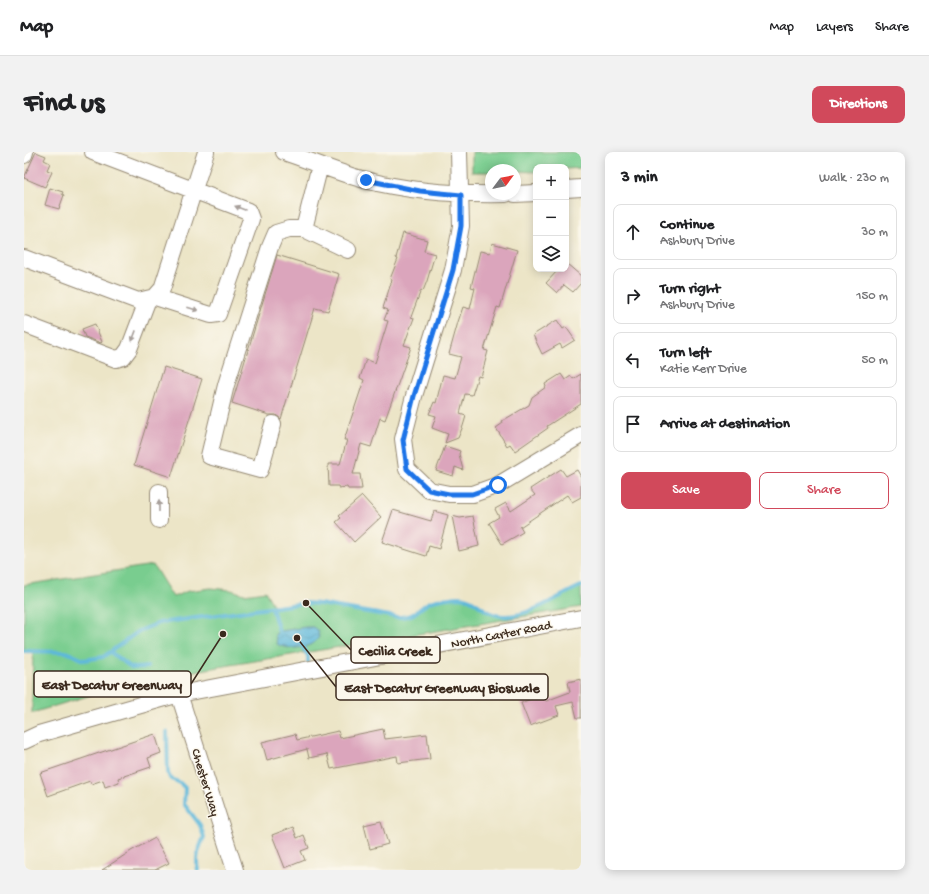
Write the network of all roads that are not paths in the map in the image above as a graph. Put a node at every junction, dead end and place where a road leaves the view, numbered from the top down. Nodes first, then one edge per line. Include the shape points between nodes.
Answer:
1 (26, 152) edge
2 (93, 152) edge
3 (206, 152) edge
4 (284, 152) edge
5 (459, 152) edge
6 (24, 155) edge
7 (320, 165) junction
8 (581, 188) edge
9 (569, 189) edge
10 (194, 190) junction
11 (533, 192) edge
12 (521, 193) edge
13 (485, 194) edge
14 (461, 195) junction
15 (304, 228) junction
16 (348, 250) dead end
17 (24, 258) edge
18 (152, 298) junction
19 (24, 324) edge
20 (273, 424) dead end
21 (581, 435) edge
22 (159, 492) dead end
23 (159, 520) dead end
24 (581, 618) edge
25 (179, 694) junction
26 (24, 741) edge
27 (235, 870) edge

1 - 6 street
2 - 10 street
3 - 10 street
4 - 7 street
5 - 14 street
7 - 14 street via 366,180 420,191
7 - 15 street
8 - 9 street
10 - 18 street via 162,289
18 -> 10 street via 211,315 218,314 221,309 251,219 248,211
11 - 12 street
13 - 14 street
14 - 21 street via 461,226 453,270 414,396 403,440 401,473 429,490 449,494 472,494 498,485
15 - 16 street
15 - 20 street via 276,233 270,247 226,385 209,456 260,470
17 - 18 street via 138,301
18 -> 19 street via 129,348 123,357 116,359
23 -> 22 street
24 - 25 street, North Carter Road
25 - 26 street, North Carter Road via 39,734
25 - 27 street, Chester Way

